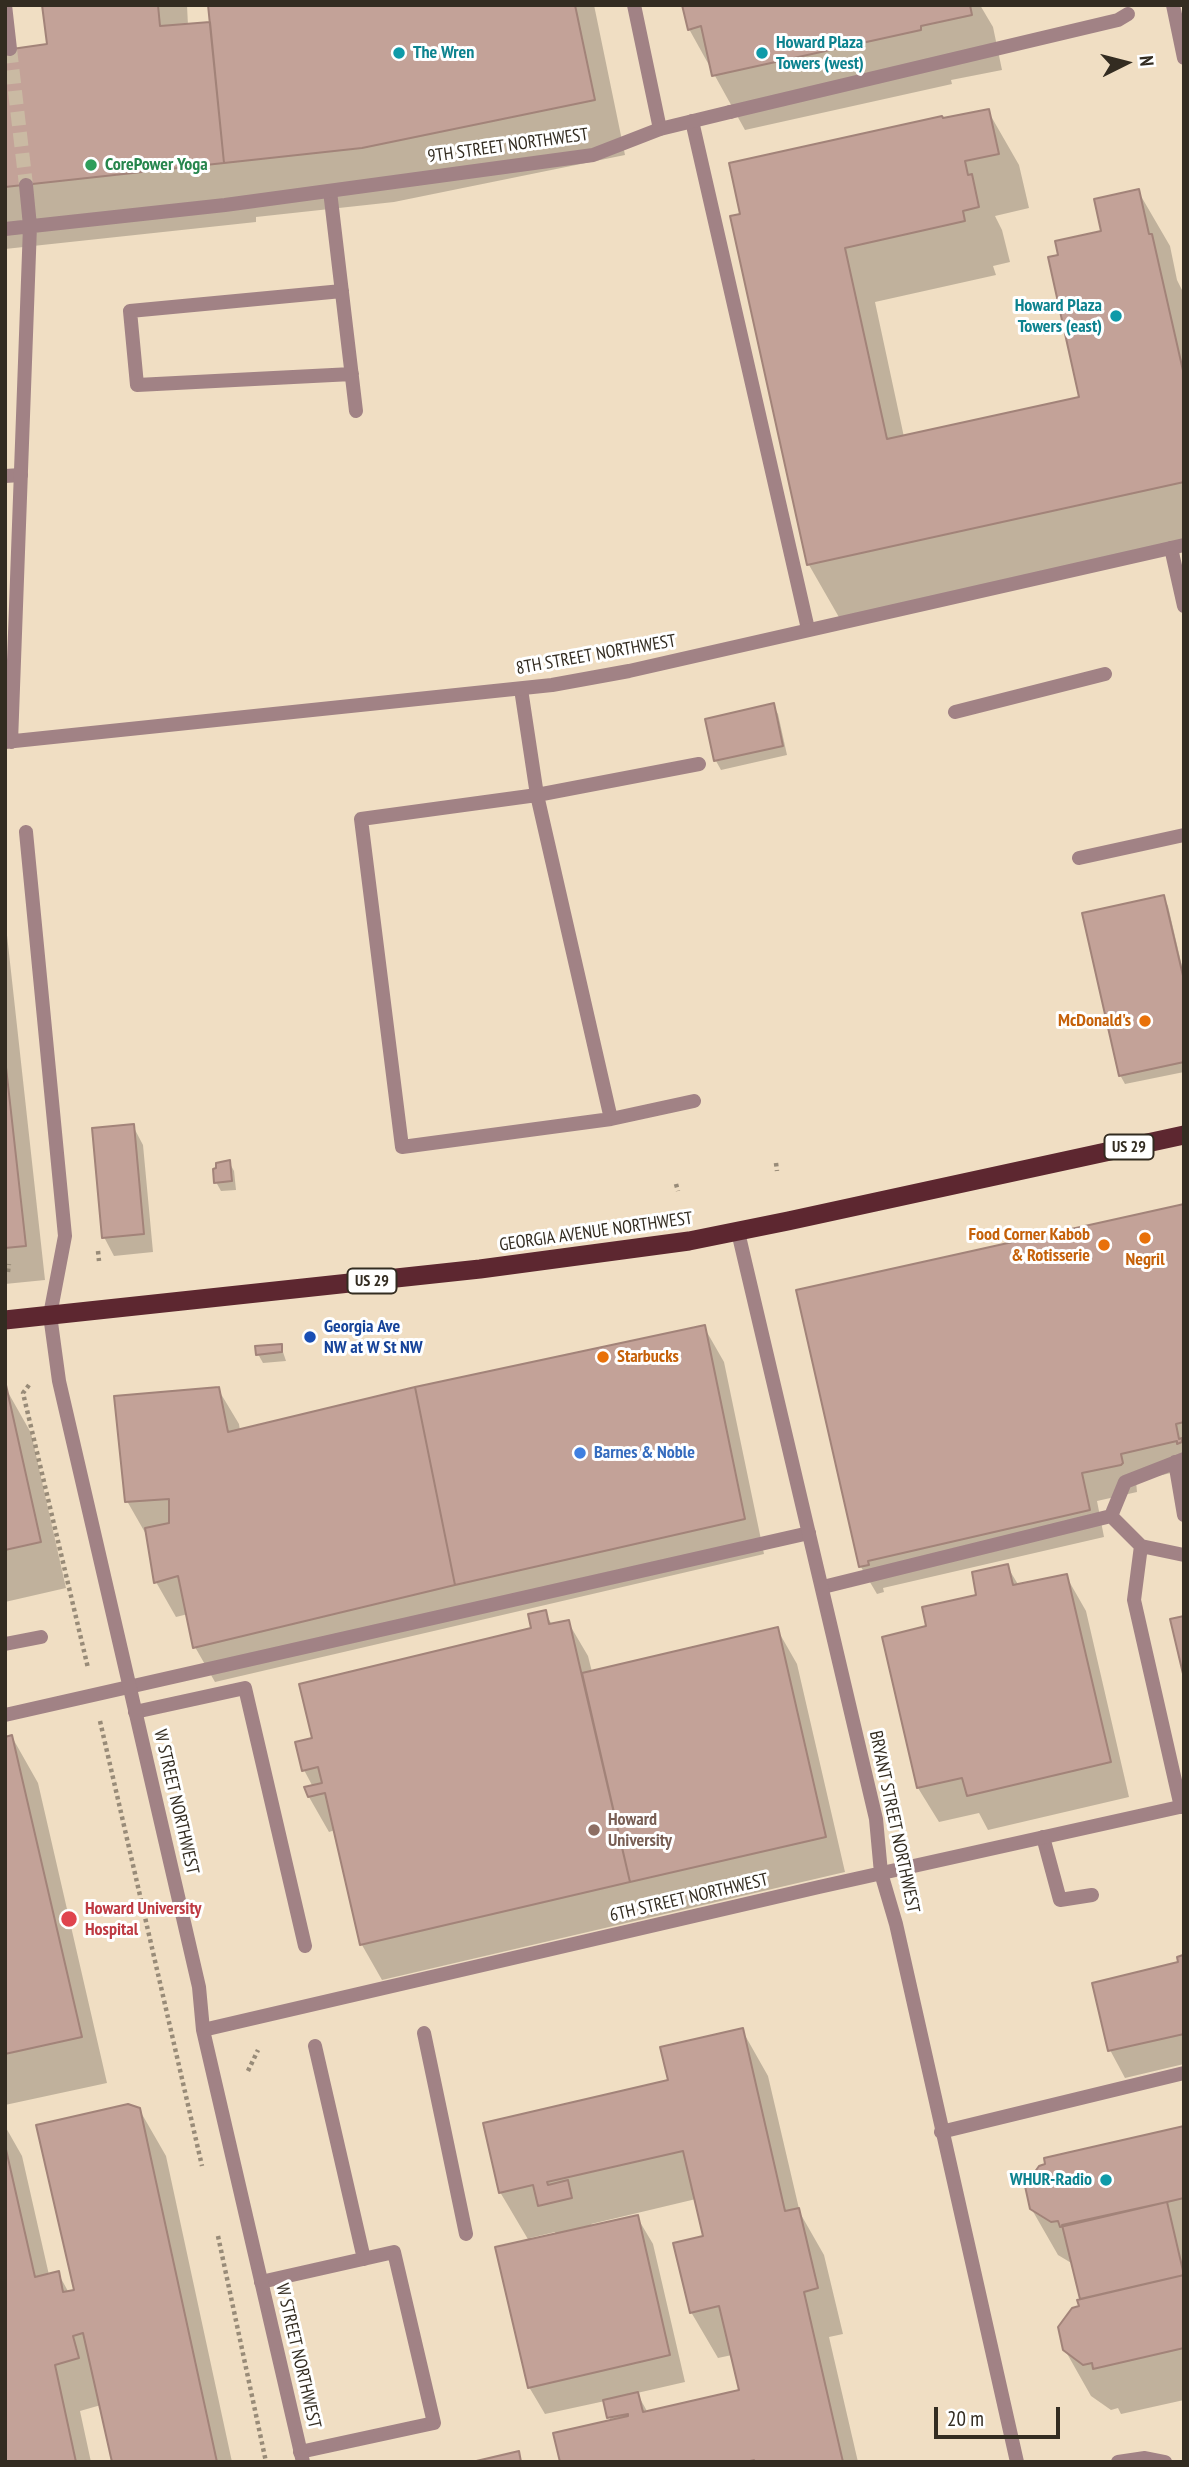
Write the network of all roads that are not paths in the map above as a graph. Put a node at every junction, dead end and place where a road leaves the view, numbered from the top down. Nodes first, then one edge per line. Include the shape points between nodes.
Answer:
1 (5, 5) edge
2 (634, 5) edge
3 (1172, 5) edge
4 (1128, 14) dead end
5 (10, 49) dead end
6 (1184, 58) edge
7 (692, 121) junction
8 (660, 129) junction
9 (26, 185) tunnel mouth
10 (330, 191) junction
11 (30, 226) junction
12 (5, 229) edge
13 (342, 291) junction
14 (352, 374) junction
15 (356, 411) dead end
16 (21, 475) junction
17 (5, 477) edge
18 (1177, 546) edge
19 (1184, 606) edge
20 (808, 629) junction
21 (1105, 674) dead end
22 (521, 689) junction
23 (955, 712) dead end
24 (8, 742) edge
25 (699, 764) dead end
26 (537, 795) junction
27 (26, 832) dead end
28 (1184, 835) edge
29 (1079, 858) dead end
30 (694, 1101) dead end
31 (611, 1119) junction
32 (1184, 1135) edge
33 (738, 1231) junction
34 (50, 1315) junction
35 (5, 1320) edge
36 (1179, 1460) edge
37 (1111, 1516) junction
38 (1184, 1516) edge
39 (809, 1534) junction
40 (1141, 1546) junction
41 (1184, 1555) edge
42 (823, 1587) junction
43 (41, 1637) dead end
44 (5, 1644) edge
45 (130, 1689) junction
46 (135, 1712) junction
47 (5, 1715) edge
48 (1182, 1806) edge
49 (1043, 1837) junction
50 (881, 1873) junction
51 (1092, 1895) dead end
52 (305, 1946) dead end
53 (204, 2030) junction
54 (424, 2033) dead end
55 (315, 2046) dead end
56 (1184, 2073) edge
57 (941, 2132) junction
58 (466, 2234) dead end
59 (365, 2259) junction
60 (261, 2282) junction
61 (302, 2457) edge
62 (1017, 2462) edge
63 (1118, 2462) edge
64 (1165, 2462) edge

1 - 5 street
2 - 8 street
3 - 6 street
4 - 7 street, 9TH STREET NORTHWEST
7 - 8 street, 9TH STREET NORTHWEST
7 - 20 street
8 - 10 street, 9TH STREET NORTHWEST via 593,155
9 - 11 street
10 - 11 street, 9TH STREET NORTHWEST
10 - 13 street
11 - 12 street, 9TH STREET NORTHWEST
11 - 16 street
13 - 14 street
13 - 14 street via 130,312 136,385
14 - 15 street
16 - 17 street
16 - 24 street
18 - 19 street
18 - 20 street, 8TH STREET NORTHWEST
20 - 22 street, 8TH STREET NORTHWEST via 629,671
21 - 23 street
22 - 24 street, 8TH STREET NORTHWEST
22 - 26 street
25 - 26 street
26 - 31 street
26 - 31 street via 361,819 402,1147
27 - 34 street, W STREET NORTHWEST via 65,1236
28 - 29 street
30 - 31 street
32 - 33 highway, GEORGIA AVENUE NORTHWEST / US 29
33 - 34 highway, GEORGIA AVENUE NORTHWEST / US 29 via 480,1269
33 - 39 street, BRYANT STREET NORTHWEST
34 - 35 highway, GEORGIA AVENUE NORTHWEST / US 29
34 - 45 street, W STREET NORTHWEST via 59,1381
36 - 37 street via 1125,1482
36 - 38 street
37 - 40 street
37 - 42 street
39 - 42 street, BRYANT STREET NORTHWEST
39 - 45 street
40 - 41 street
40 - 48 street via 1134,1600
42 - 50 street, BRYANT STREET NORTHWEST via 876,1819
43 - 44 street
45 - 46 street, W STREET NORTHWEST
45 - 47 street
46 - 52 street via 245,1688
46 - 53 street, W STREET NORTHWEST via 199,1987
48 - 49 street, 6TH STREET NORTHWEST
49 - 50 street, 6TH STREET NORTHWEST
49 - 51 street via 1060,1900
50 - 53 street, 6TH STREET NORTHWEST
50 - 57 street, BRYANT STREET NORTHWEST
53 - 60 street, W STREET NORTHWEST
54 - 58 street
55 - 59 street
56 - 57 street
57 - 62 street, BRYANT STREET NORTHWEST
59 - 60 street
59 - 61 street via 394,2252 434,2423
60 - 61 street, W STREET NORTHWEST
63 - 64 street via 1145,2458

